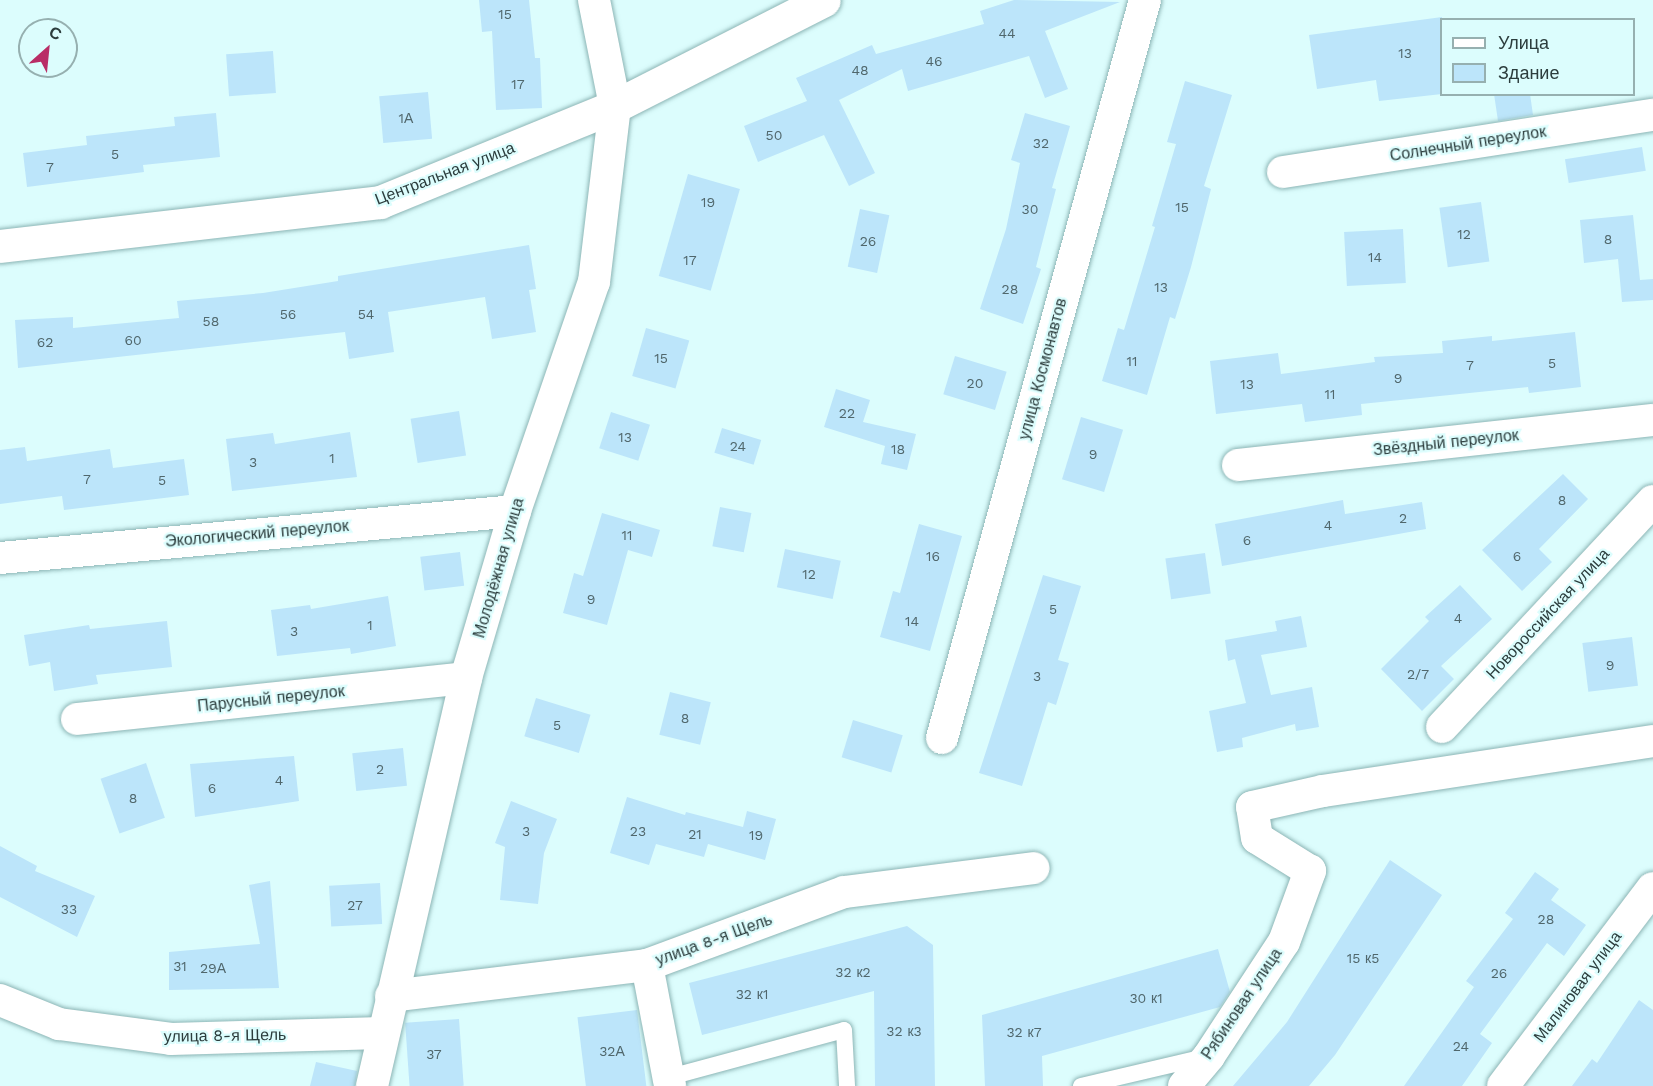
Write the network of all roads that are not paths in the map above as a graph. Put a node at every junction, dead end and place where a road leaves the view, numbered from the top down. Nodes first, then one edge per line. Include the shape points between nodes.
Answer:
1 (594, 0) edge
2 (824, 0) edge
3 (1145, 0) edge
4 (615, 106) junction
5 (1653, 115) edge
6 (1283, 172) dead end
7 (0, 246) edge
8 (1653, 420) edge
9 (1238, 465) dead end
10 (1653, 501) edge
11 (514, 511) junction
12 (0, 558) edge
13 (466, 678) junction
14 (76, 719) dead end
15 (1442, 727) dead end
16 (942, 738) dead end
17 (1653, 741) edge
18 (1033, 868) dead end
19 (1653, 888) edge
20 (647, 965) junction
21 (391, 996) junction
22 (0, 1000) edge
23 (382, 1033) junction
24 (1209, 1056) junction
25 (670, 1082) edge
26 (372, 1086) edge
27 (846, 1086) edge
28 (1081, 1086) edge
29 (1184, 1086) edge
30 (1503, 1086) edge

1 - 4 street, Молодёжная улица
2 - 4 street, Центральная улица
3 - 16 street, улица Космонавтов
4 - 7 street, Центральная улица via 380,202
4 - 11 street, Молодёжная улица via 594,282
5 - 6 street, Солнечный переулок
8 - 9 street, Звёздный переулок
10 - 15 street, Новороссийская улица
11 - 12 street, Экологический переулок
11 - 13 street, Молодёжная улица
13 - 14 street, Парусный переулок
13 - 21 street, Молодёжная улица
17 - 24 street, Рябиновая улица via 1323,791 1252,807 1257,838 1310,871 1284,942
18 - 20 street, улица 8-я Щель via 844,892
19 - 30 street, Малиновая улица
20 - 21 street, улица 8-я Щель
20 - 25 street
21 - 23 street, Молодёжная улица
22 - 23 street, улица 8-я Щель via 59,1024 171,1039
23 - 26 street
24 - 28 lane
24 - 29 street, Рябиновая улица
25 - 27 lane via 844,1030

